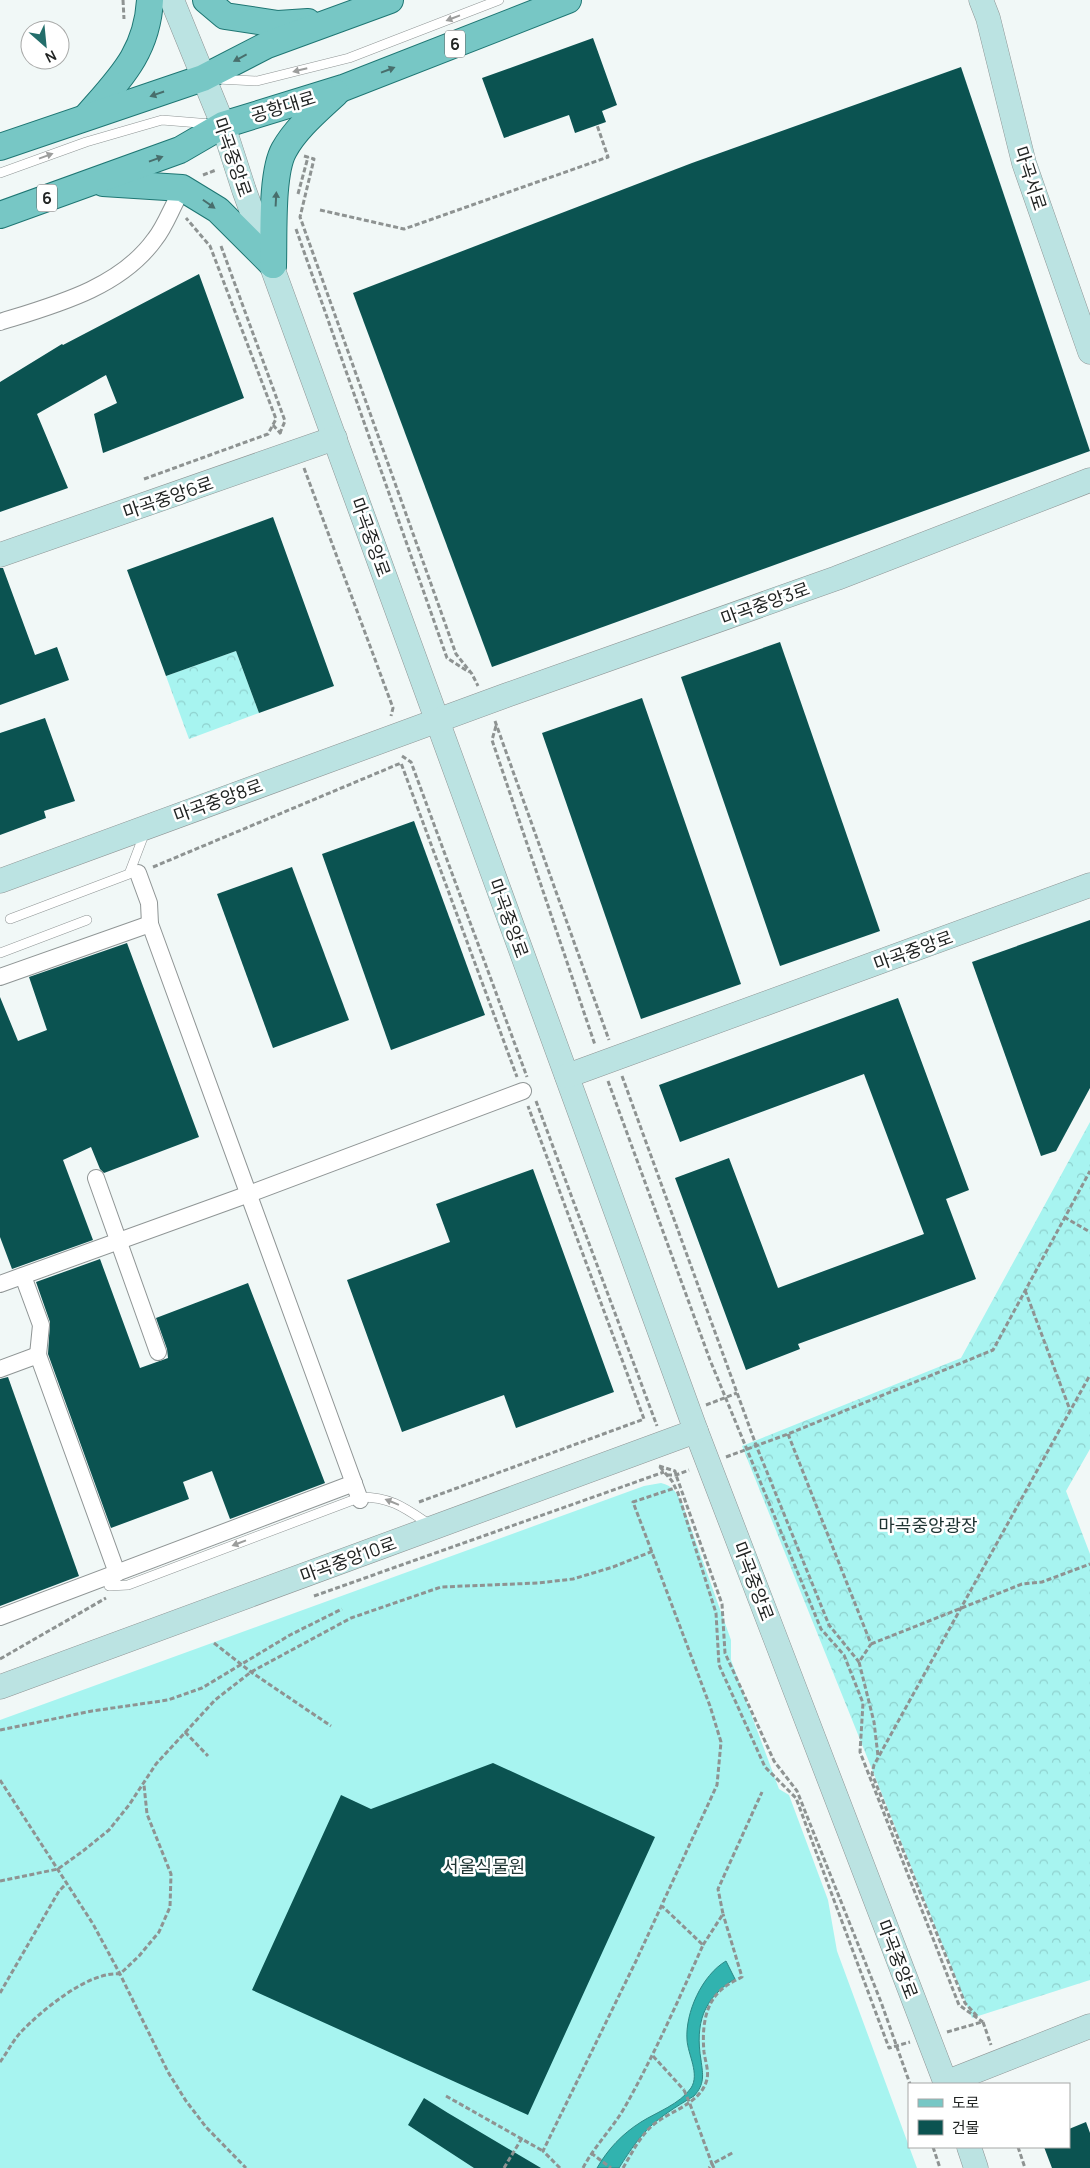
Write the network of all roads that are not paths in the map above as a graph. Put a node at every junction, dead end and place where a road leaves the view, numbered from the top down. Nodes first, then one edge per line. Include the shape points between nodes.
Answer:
1 (150, 0) edge
2 (172, 0) edge
3 (206, 0) edge
4 (390, 0) edge
5 (498, 0) edge
6 (568, 0) edge
7 (981, 0) edge
8 (334, 20) junction
9 (204, 78) junction
10 (342, 88) junction
11 (87, 116) junction
12 (223, 125) junction
13 (0, 147) edge
14 (0, 173) edge
15 (94, 182) junction
16 (175, 201) road end
17 (0, 215) edge
18 (272, 265) junction
19 (0, 322) edge
20 (1090, 352) edge
21 (335, 438) junction
22 (1090, 480) edge
23 (0, 555) edge
24 (437, 721) junction
25 (147, 827) junction
26 (138, 873) dead end
27 (0, 881) edge
28 (1090, 885) edge
29 (10, 919) dead end
30 (87, 920) dead end
31 (150, 924) junction
32 (0, 953) edge
33 (0, 977) edge
34 (567, 1076) junction
35 (523, 1091) dead end
36 (96, 1178) dead end
37 (249, 1194) junction
38 (119, 1241) junction
39 (23, 1276) junction
40 (0, 1284) edge
41 (158, 1352) dead end
42 (38, 1355) junction
43 (0, 1369) edge
44 (696, 1431) junction
45 (358, 1493) junction
46 (434, 1527) junction
47 (113, 1579) junction
48 (0, 1617) edge
49 (0, 1687) edge
50 (1090, 2026) edge
51 (946, 2083) edge
52 (969, 2148) edge
53 (976, 2168) edge

1 - 11 main road via 149,20 138,52
2 - 9 street, 마곡중앙로
3 - 8 main road via 225,16 278,24
4 - 8 main road
5 -> 9 lane via 349,58 257,81
10 -> 6 main road, 공항대로 / 6
7 - 20 street, 마곡서로 via 1024,163
8 -> 9 main road via 267,46
9 -> 11 main road
9 - 12 street, 마곡중앙로
10 - 12 main road, 공항대로 / 6
18 -> 10 main road via 276,195 283,151 294,134
11 - 13 main road
14 -> 12 lane via 86,142 162,120
15 -> 12 main road, 공항대로 / 6 via 180,150
12 - 18 street, 마곡중앙로
15 - 17 main road, 공항대로 / 6
15 -> 18 main road via 182,188 218,210
16 - 19 street via 156,239 120,275 51,306
18 - 21 street, 마곡중앙로
21 - 23 street, 마곡중앙6로
21 - 24 street, 마곡중앙로
22 - 24 street, 마곡중앙3로 via 837,578
24 - 25 street, 마곡중앙8로
24 - 34 street, 마곡중앙로
25 - 27 street, 마곡중앙8로
25 - 29 lane via 129,874
26 - 31 street via 149,903
28 - 34 street, 마곡중앙로
30 - 32 lane
31 - 33 street
31 - 37 street
34 - 44 street, 마곡중앙로
35 - 37 street
36 - 38 street
37 - 38 street
37 - 45 street
38 - 39 street
38 - 41 street
39 - 40 street
39 - 42 street via 41,1325
42 - 43 street
42 - 47 street
44 - 46 street, 마곡중앙10로
44 - 51 street, 마곡중앙로
46 -> 45 lane via 404,1507 380,1497
45 - 47 street
46 - 49 street, 마곡중앙10로
47 - 48 street
50 - 51 street
52 - 53 street

